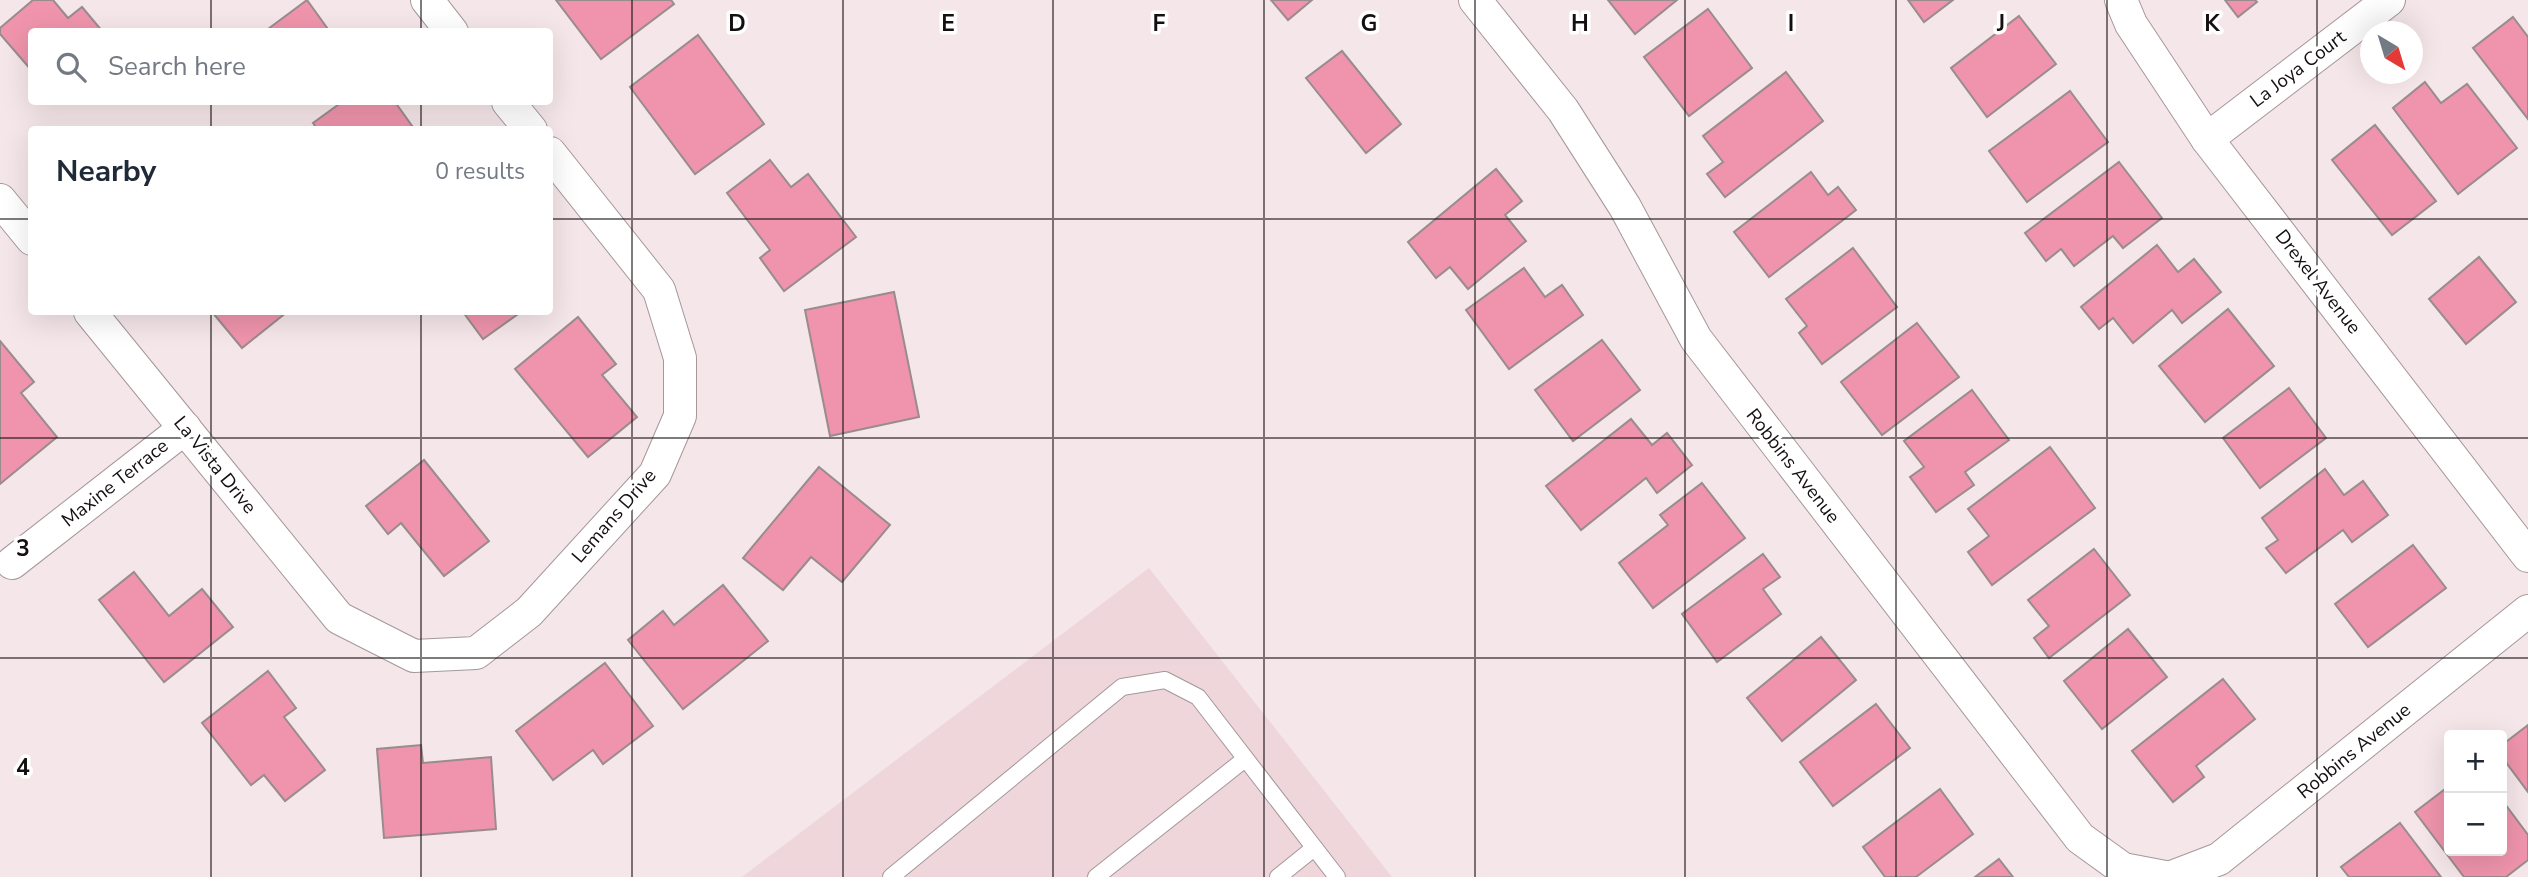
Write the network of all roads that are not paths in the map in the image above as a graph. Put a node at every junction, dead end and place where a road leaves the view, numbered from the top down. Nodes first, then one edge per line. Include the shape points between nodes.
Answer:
1 (427, 0) edge
2 (1475, 0) edge
3 (2121, 0) edge
4 (2389, 0) edge
5 (449, 28) edge
6 (510, 105) edge
7 (528, 126) edge
8 (2207, 139) junction
9 (553, 157) edge
10 (0, 200) edge
11 (28, 234) edge
12 (92, 315) edge
13 (185, 428) junction
14 (2528, 556) edge
15 (12, 563) dead end
16 (2528, 611) edge
17 (339, 618) joint
18 (1245, 759) junction
19 (1314, 848) junction
20 (891, 877) edge
21 (1096, 877) edge
22 (1278, 877) edge
23 (1337, 877) edge
24 (2165, 877) edge
25 (2172, 877) edge

1 - 5 street
2 - 24 street, Robbins Avenue via 1570,121 1625,206 1696,339 2080,838 2123,869
3 - 8 street, Drexel Avenue via 2131,24
4 - 8 street, La Joya Court
6 - 7 street
8 - 14 street, Drexel Avenue
9 - 17 street, Lemans Drive via 659,290 680,358 680,416 654,474 529,612 476,653 414,656
10 - 11 street
12 - 13 street, La Vista Drive
13 - 15 street, Maxine Terrace
13 - 17 street, La Vista Drive
16 - 25 street, Robbins Avenue via 2219,859
18 - 19 lane
18 - 20 lane via 1198,697 1165,680 1122,687
18 - 21 lane
19 - 22 lane
19 - 23 lane

